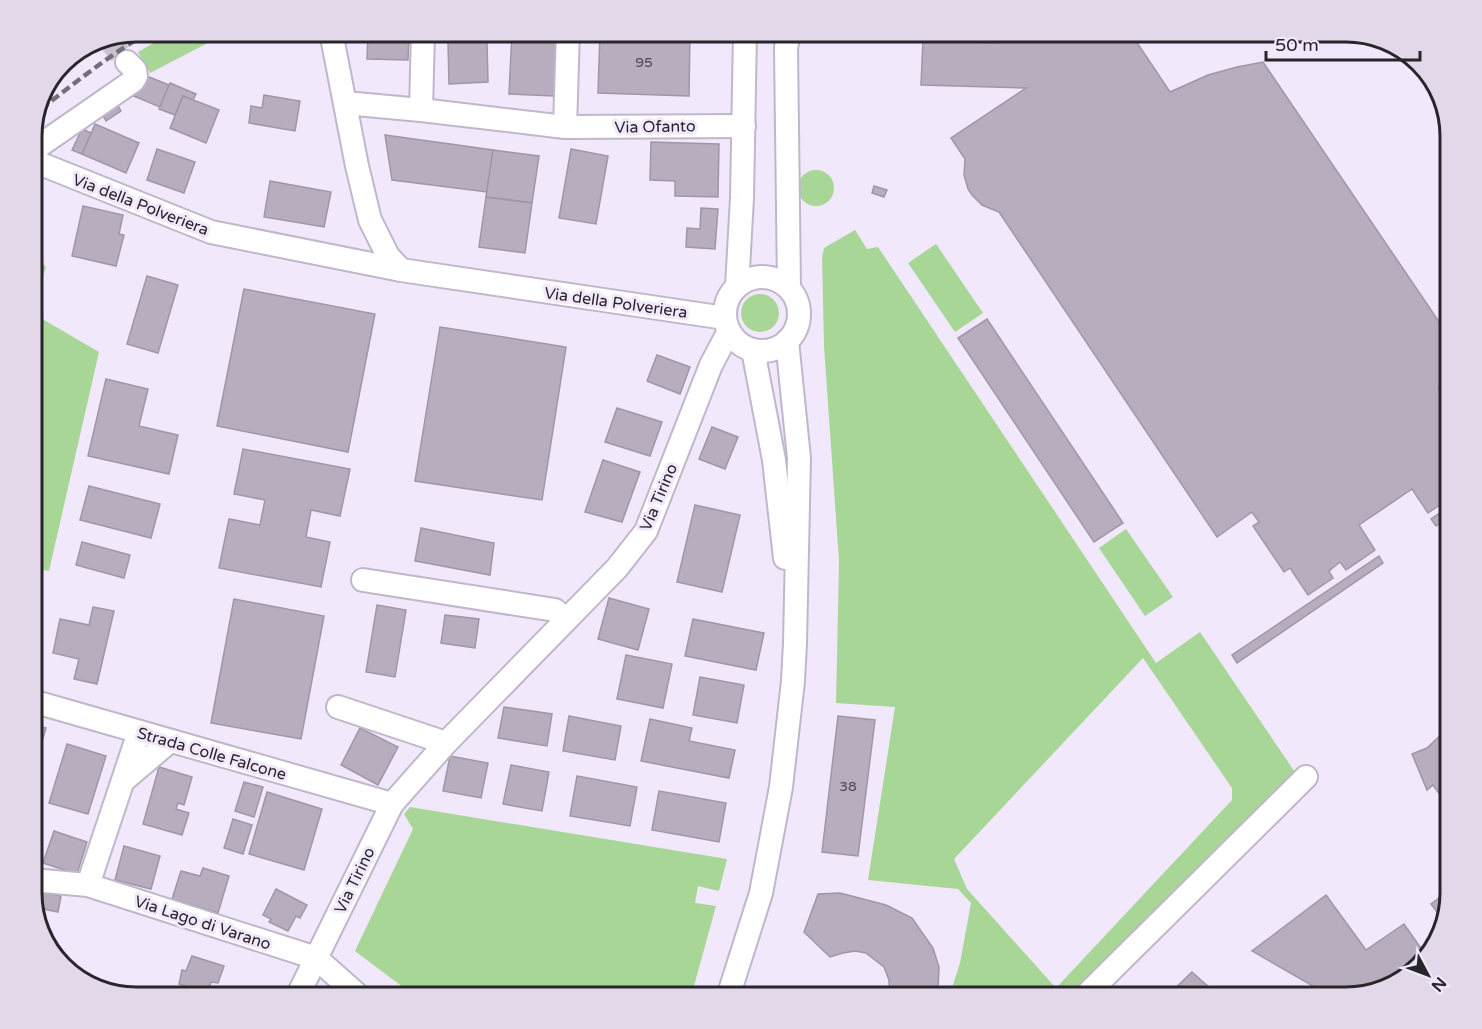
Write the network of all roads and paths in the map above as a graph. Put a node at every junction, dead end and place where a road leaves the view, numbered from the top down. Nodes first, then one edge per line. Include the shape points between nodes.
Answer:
1 (333, 42) edge
2 (423, 42) edge
3 (568, 42) edge
4 (745, 42) edge
5 (787, 42) edge
6 (132, 69) dead end
7 (345, 103) junction
8 (422, 110) junction
9 (744, 126) junction
10 (565, 128) junction
11 (42, 144) edge
12 (42, 164) edge
13 (401, 270) junction
14 (737, 286) junction
15 (789, 288) junction
16 (691, 313) junction
17 (727, 324) junction
18 (787, 341) junction
19 (753, 350) junction
20 (717, 354) junction
21 (363, 579) dead end
22 (566, 620) junction
23 (795, 643) junction
24 (42, 704) edge
25 (338, 707) dead end
26 (139, 732) junction
27 (170, 741) junction
28 (446, 743) junction
29 (1306, 777) dead end
30 (124, 780) junction
31 (392, 804) junction
32 (42, 880) edge
33 (88, 885) junction
34 (316, 958) junction
35 (302, 987) edge
36 (348, 987) edge
37 (731, 987) edge
38 (1095, 987) edge

1 - 7 street
2 - 8 street
3 - 10 street
4 - 9 street
5 - 15 street
6 - 11 street, Via della Polveriera via 133,81
7 - 8 street, Via Ofanto
7 - 13 street via 370,220 388,256
8 - 10 street, Via Ofanto
9 - 10 street, Via Ofanto
9 - 14 street
12 - 13 street, Via della Polveriera via 211,232
13 - 16 street, Via della Polveriera
14 - 15 street via 747,280 769,277
14 - 17 street via 726,306
15 - 18 street via 799,309 794,332
16 - 17 street, Via della Polveriera
16 - 20 street via 713,331
17 - 19 street via 735,339
17 - 20 street, Via Tirino
18 - 19 street via 777,348
18 - 23 street via 799,458
19 - 23 street via 774,460
20 - 22 street, Via Tirino via 646,531 617,568
21 - 22 street via 555,610
22 - 28 street, Via Tirino
23 - 37 street via 781,787 761,893
24 - 26 street, Strada Colle Falcone
25 - 28 street
26 - 27 street, Strada Colle Falcone
26 - 30 street
27 - 30 street
27 - 31 street, Strada Colle Falcone
28 - 31 street, Via Tirino
29 - 38 street
30 - 33 street
31 - 34 street, Via Tirino
32 - 33 street, Via Lago di Varano
33 - 34 street, Via Lago di Varano
34 - 35 street, Via Tirino
34 - 36 street, Via Lago di Varano

